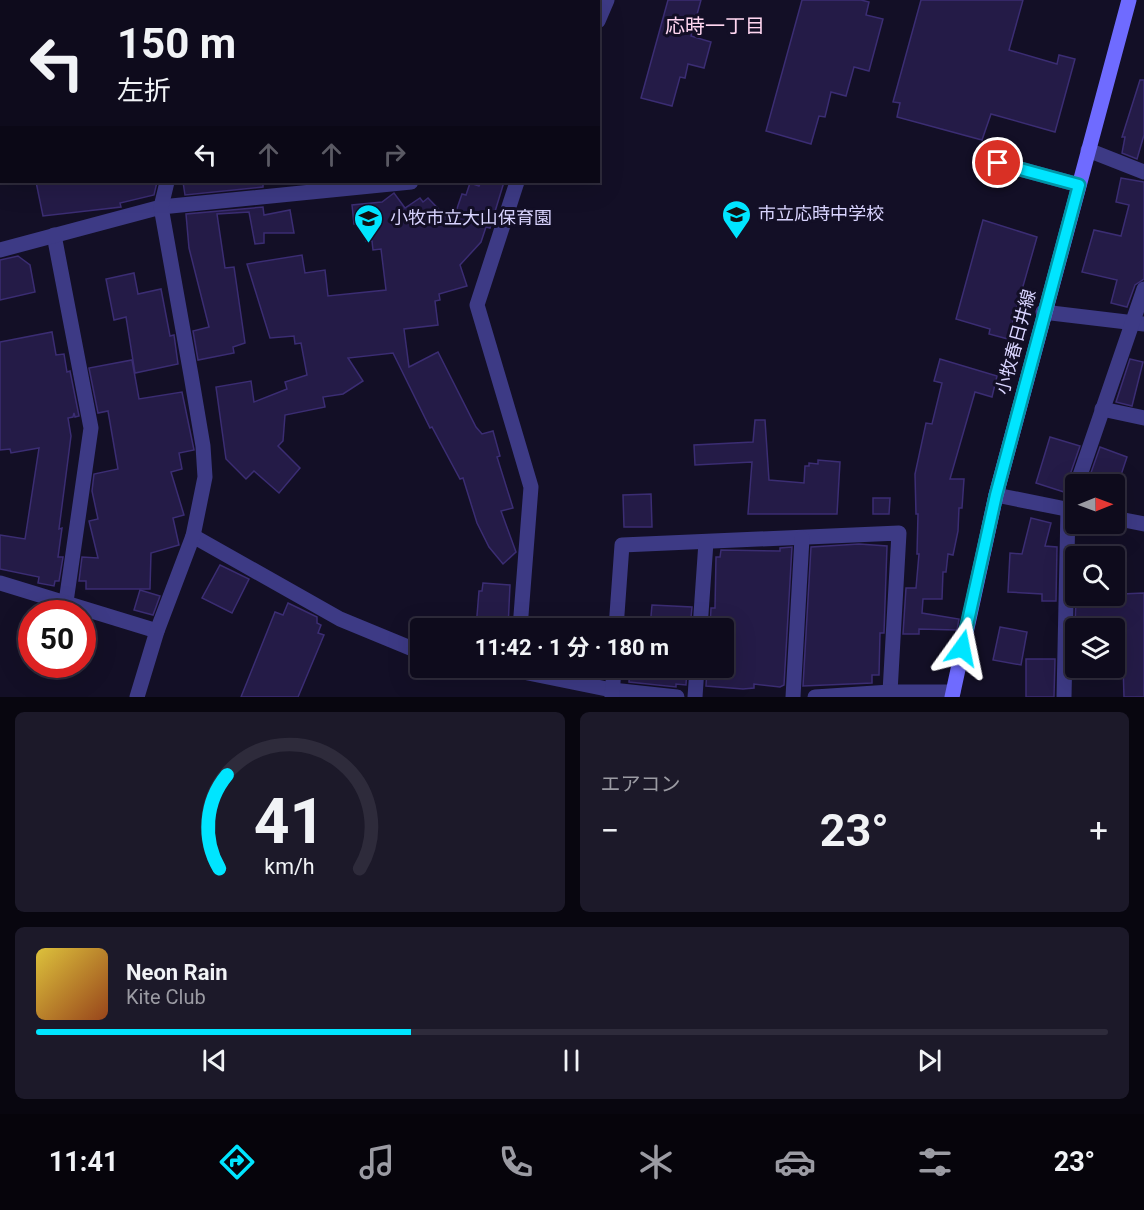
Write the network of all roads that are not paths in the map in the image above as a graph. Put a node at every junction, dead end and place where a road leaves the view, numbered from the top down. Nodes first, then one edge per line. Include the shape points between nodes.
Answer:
1 (608, 0) edge
2 (1129, 0) edge
3 (600, 17) edge
4 (1088, 150) junction
5 (998, 163) dead end
6 (1144, 172) edge
7 (167, 183) edge
8 (401, 183) edge
9 (517, 183) edge
10 (1079, 185) junction
11 (160, 207) junction
12 (54, 235) junction
13 (0, 250) edge
14 (1144, 290) edge
15 (1044, 312) junction
16 (1137, 324) edge
17 (1102, 409) junction
18 (1144, 418) edge
19 (1080, 474) edge
20 (996, 495) junction
21 (1065, 509) edge
22 (1125, 520) edge
23 (1144, 524) edge
24 (1071, 534) edge
25 (193, 536) junction
26 (802, 538) junction
27 (706, 542) junction
28 (0, 583) edge
29 (59, 600) edge
30 (66, 600) edge
31 (96, 611) edge
32 (521, 618) edge
33 (617, 618) edge
34 (701, 618) edge
35 (158, 631) junction
36 (410, 648) edge
37 (550, 678) edge
38 (613, 678) edge
39 (696, 678) edge
40 (890, 692) junction
41 (612, 694) edge
42 (952, 695) edge
43 (137, 697) edge
44 (677, 697) edge
45 (695, 697) edge
46 (793, 697) edge
47 (815, 697) edge
48 (1064, 697) edge

1 - 3 street
2 - 4 main road, 小牧春日井線
4 - 6 street
4 - 10 main road, 小牧春日井線
5 - 10 street
7 - 11 street
8 - 11 street
9 - 32 street via 477,305 531,488
10 - 15 main road, 小牧春日井線
11 - 12 street
11 - 25 street via 203,446 204,477
12 - 13 street
12 - 30 street via 91,428
14 - 16 street
15 - 16 street
15 - 20 main road, 小牧春日井線
16 - 17 street
17 - 18 street
17 - 19 street
20 - 21 street
20 - 42 main road, 小牧春日井線
22 - 23 street
24 - 48 street
25 - 35 street
25 - 36 street via 340,619
26 - 27 street
26 - 40 street via 898,533
26 - 46 street
27 - 33 street via 622,545
27 - 34 street
28 - 29 street
31 - 35 street
35 - 43 street
37 - 41 street
38 - 41 street
39 - 45 street
40 - 42 street
40 - 47 street
41 - 44 street

